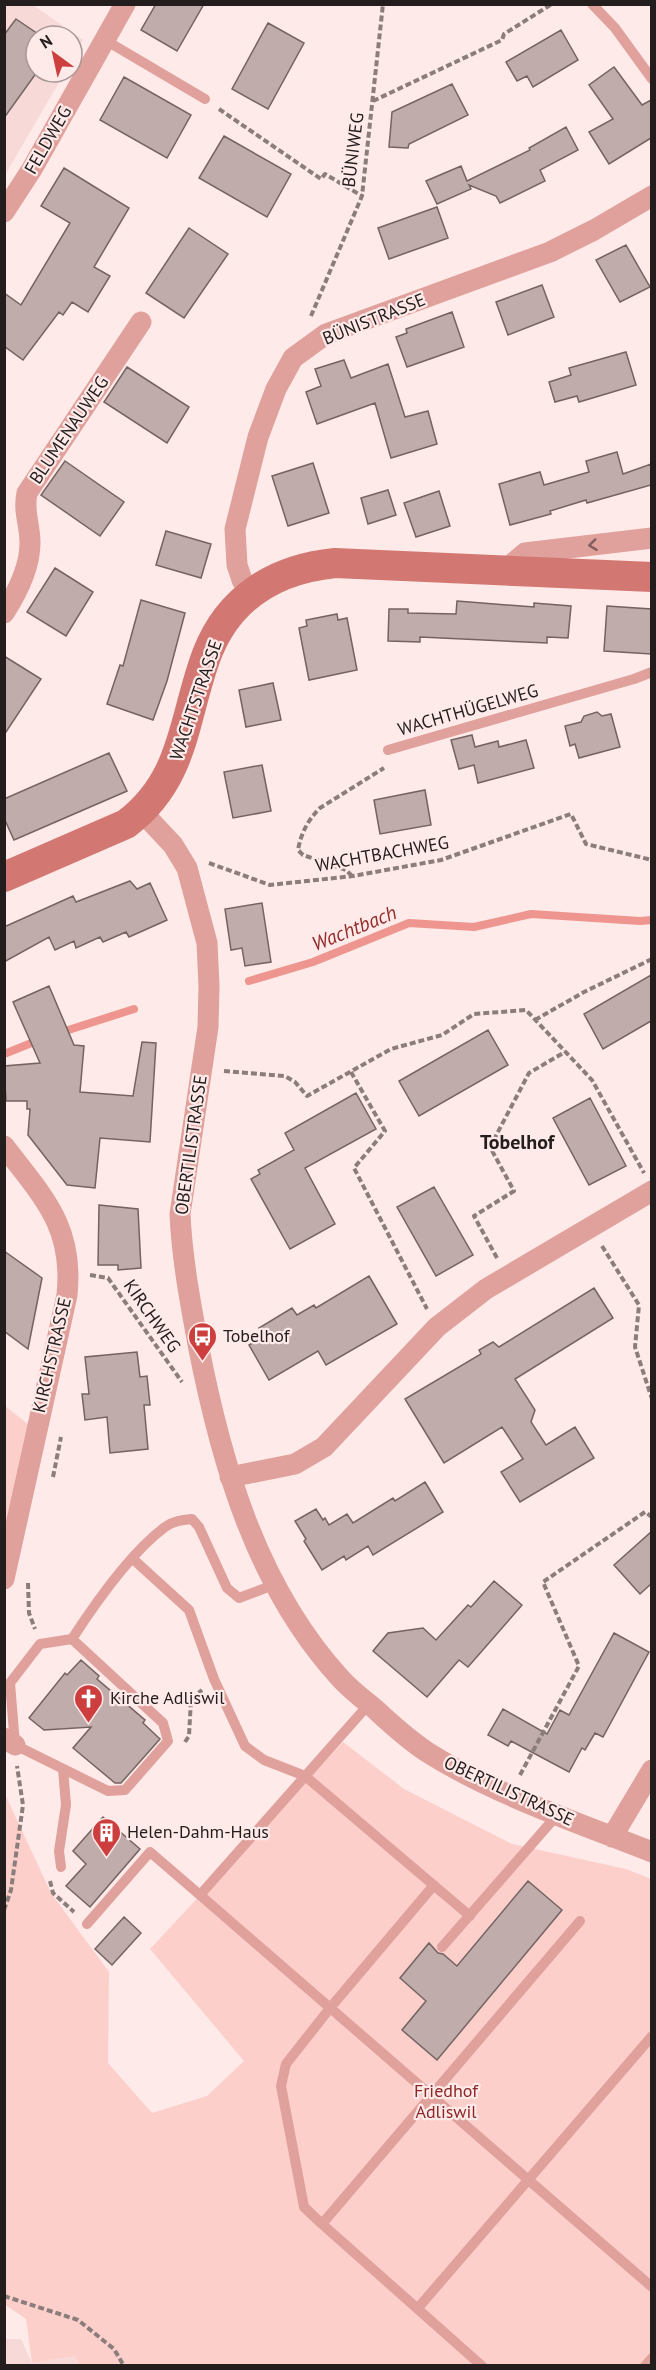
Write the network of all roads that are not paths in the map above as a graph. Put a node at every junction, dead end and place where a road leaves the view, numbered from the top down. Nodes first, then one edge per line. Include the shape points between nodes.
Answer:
1 (125, 4) edge
2 (592, 4) edge
3 (105, 40) junction
4 (651, 79) edge
5 (205, 99) road end
6 (651, 196) edge
7 (4, 212) edge
8 (141, 322) dead end
9 (651, 538) edge
10 (505, 570) junction
11 (651, 576) edge
12 (251, 594) junction
13 (4, 613) edge
14 (651, 672) edge
15 (388, 750) road end
16 (142, 812) junction
17 (4, 877) edge
18 (4, 1146) edge
19 (649, 1184) edge
20 (230, 1477) junction
21 (133, 1558) junction
22 (4, 1579) edge
23 (276, 1584) junction
24 (72, 1639) junction
25 (369, 1704) junction
26 (10, 1742) edge
27 (63, 1769) junction
28 (651, 1770) edge
29 (305, 1776) junction
30 (559, 1814) junction
31 (612, 1836) junction
32 (651, 1852) edge
33 (61, 1867) road end
34 (434, 1885) junction
35 (200, 1895) junction
36 (470, 1916) junction
37 (580, 1921) dead end
38 (87, 1924) road end
39 (442, 1947) dead end
40 (330, 2008) junction
41 (651, 2036) edge
42 (432, 2096) junction
43 (529, 2180) junction
44 (322, 2224) junction
45 (651, 2287) edge
46 (418, 2308) junction
47 (651, 2358) edge
48 (482, 2366) edge
49 (645, 2366) edge

1 - 3 street, FELDWEG
2 - 4 lane via 615,28
3 - 5 lane
3 - 7 street, FELDWEG
6 - 12 street, BÜNISTRASSE via 550,252 326,334 293,358 258,437 235,529 237,565
8 - 13 street, BLUMENAUWEG via 27,493 24,507 30,544 25,573
9 -> 10 street via 525,553
10 - 11 main road, WACHTSTRASSE
10 - 12 main road, WACHTSTRASSE via 335,562 293,570
12 - 16 main road, WACHTSTRASSE via 225,621 212,644 175,764
14 - 15 lane, WACHTHÜGELWEG
16 - 17 main road, WACHTSTRASSE via 126,824
16 - 20 street, OBERTILISTRASSE via 181,856 207,943 208,1027 180,1214 186,1275 202,1362
18 - 22 street, KIRCHSTRASSE via 52,1208 65,1241 69,1272
19 - 20 street via 590,1227 486,1289 437,1327 324,1447 295,1464
20 - 23 street, OBERTILISTRASSE
21 - 23 lane via 165,1527 192,1519 227,1588 239,1598
21 - 24 lane via 98,1598
21 - 29 lane via 189,1610 214,1679 245,1746 264,1760
23 - 25 street, OBERTILISTRASSE via 309,1639 341,1680
24 - 26 lane via 40,1644 10,1683
24 - 27 lane via 163,1723 168,1741 125,1790 108,1791
25 - 29 lane
25 - 30 street, OBERTILISTRASSE via 426,1752 499,1790
26 - 27 lane
27 - 33 lane via 66,1805 59,1851
28 - 31 street
29 - 34 lane
29 - 35 lane
30 - 31 street, OBERTILISTRASSE
30 - 36 lane
31 - 32 street, OBERTILISTRASSE
34 - 36 lane
34 - 40 lane
35 - 38 lane via 150,1852
35 - 40 lane
36 - 39 lane
37 - 42 lane
40 - 42 lane
40 - 44 lane via 286,2064 281,2086 304,2207
41 - 43 lane
42 - 43 lane
42 - 44 lane
43 - 45 lane
43 - 46 lane
44 - 46 lane
46 - 48 lane
47 - 49 lane

